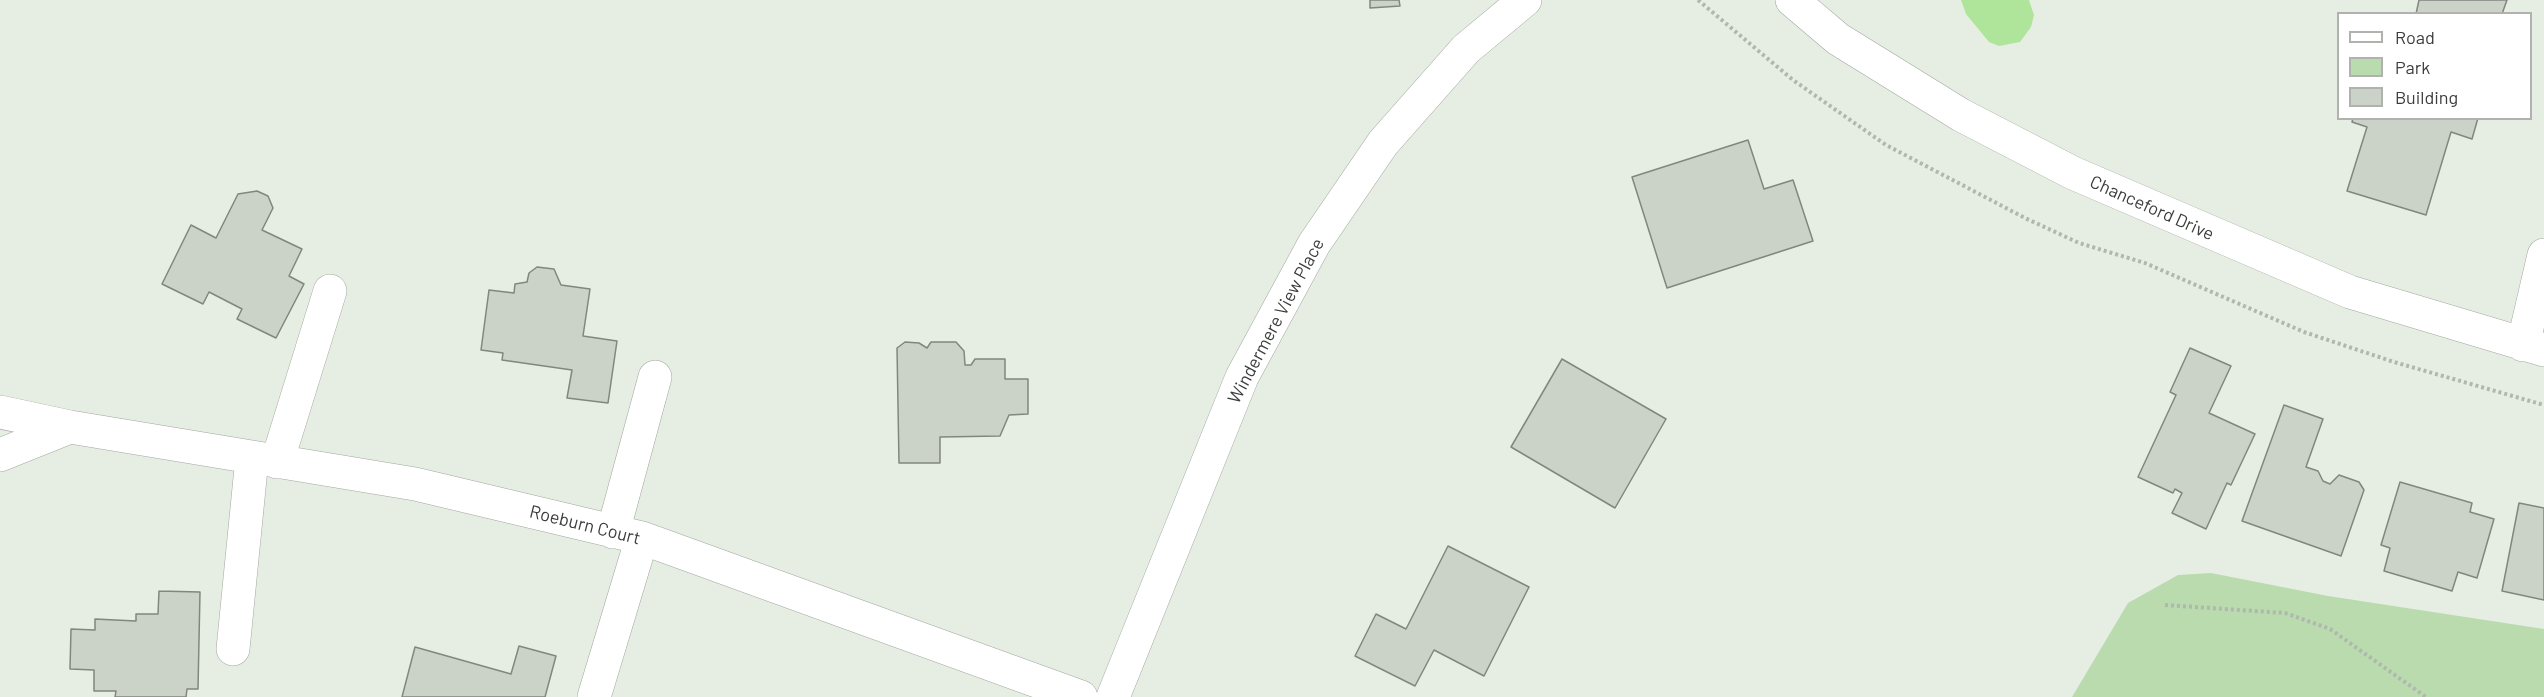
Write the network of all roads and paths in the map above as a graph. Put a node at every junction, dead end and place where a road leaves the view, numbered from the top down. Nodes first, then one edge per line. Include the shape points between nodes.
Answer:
1 (1525, 0) edge
2 (1698, 0) edge
3 (1792, 0) edge
4 (2544, 255) edge
5 (330, 291) dead end
6 (2533, 348) edge
7 (655, 378) dead end
8 (2544, 405) edge
9 (0, 412) edge
10 (70, 427) junction
11 (0, 455) edge
12 (265, 460) junction
13 (628, 535) junction
14 (2165, 605) dead end
15 (233, 649) dead end
16 (594, 697) edge
17 (1082, 697) edge
18 (1113, 697) edge
19 (2426, 697) edge

1 - 18 street, Windermere View Place via 1466,49 1391,135 1314,244 1242,377
2 - 8 path via 1793,80 1886,145 2025,218 2079,243 2145,263 2304,332
3 - 6 street, Chanceford Drive via 1838,39 1961,115 2073,173 2350,292
4 - 6 street
5 - 12 street
7 - 13 street
9 - 10 street, Roeburn Court
10 - 11 street
10 - 12 street, Roeburn Court
12 - 13 street, Roeburn Court via 415,484
12 - 15 street
13 - 16 street
13 - 17 street, Roeburn Court
14 - 19 path via 2285,613 2330,629

